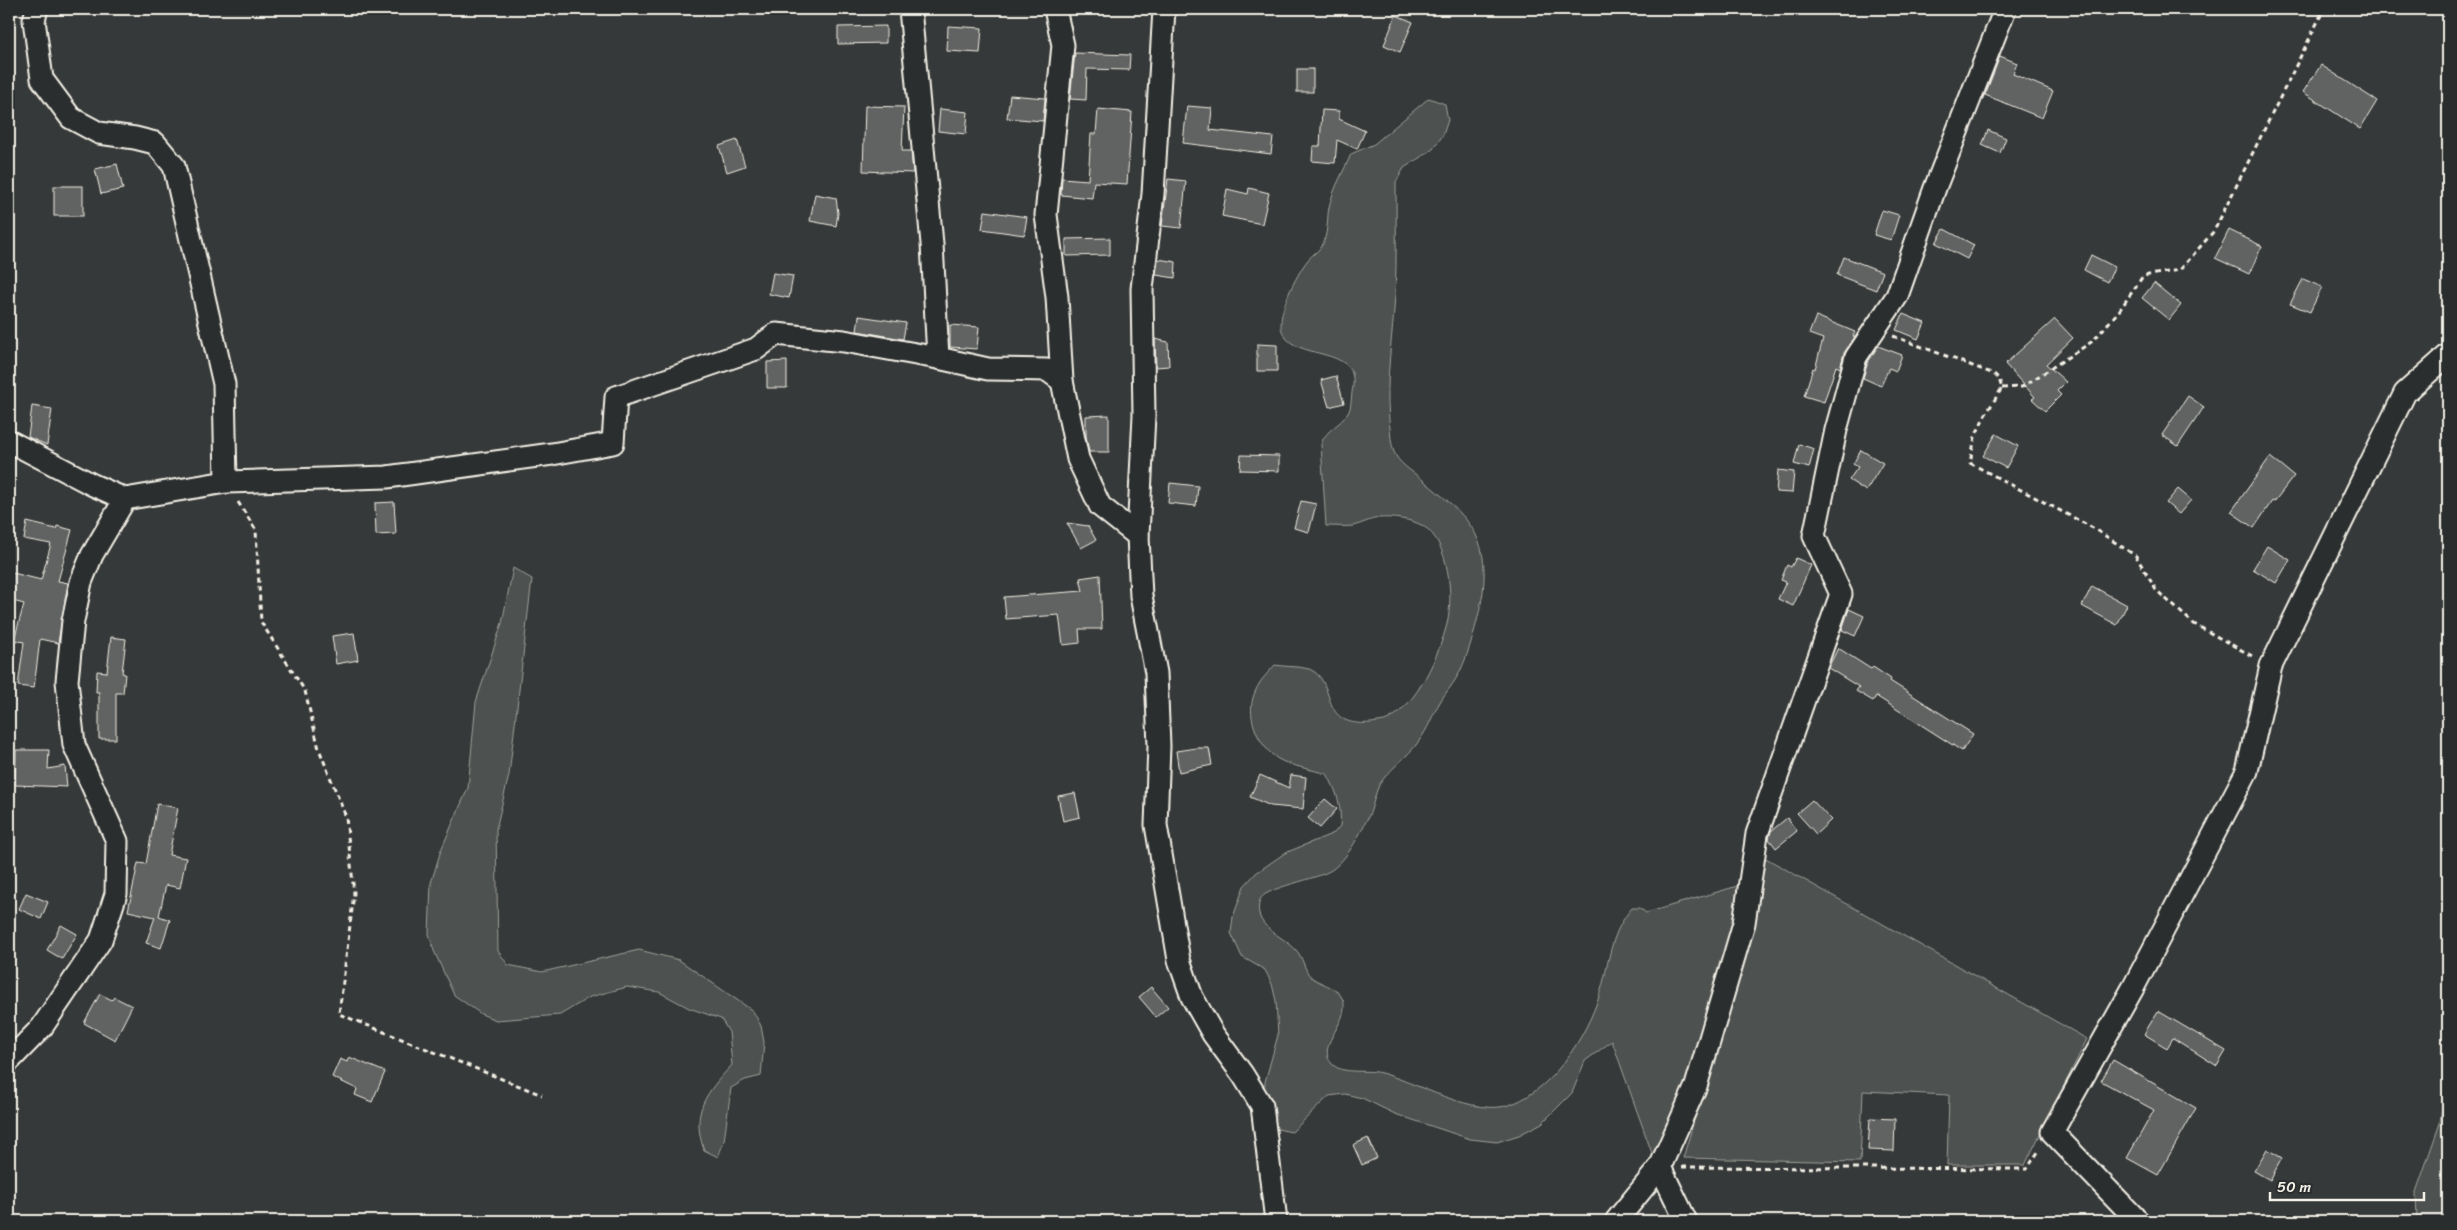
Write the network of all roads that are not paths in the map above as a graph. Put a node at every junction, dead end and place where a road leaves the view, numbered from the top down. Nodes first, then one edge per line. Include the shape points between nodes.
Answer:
1 (37, 9) edge
2 (910, 9) edge
3 (1055, 9) edge
4 (1164, 9) edge
5 (2005, 9) edge
6 (2448, 355) edge
7 (938, 358) junction
8 (1062, 382) junction
9 (9, 442) edge
10 (226, 482) junction
11 (125, 499) junction
12 (1138, 536) junction
13 (9, 1061) edge
14 (1660, 1167) junction
15 (1276, 1221) edge
16 (1616, 1221) edge
17 (1686, 1221) edge
18 (2138, 1221) edge

1 - 10 street via 34,20 42,79 71,118 99,133 155,144 174,166 224,384
2 - 7 street via 932,244
3 - 8 street via 1062,45 1046,215 1057,297
4 - 12 street via 1154,194 1142,289 1144,415
5 - 14 street via 1934,188 1897,296 1856,357 1836,430 1814,536 1841,594 1757,834 1744,923 1717,1020 1696,1086
6 - 18 street via 2405,393 2271,666 2247,771 2052,1132
7 - 8 street via 988,369 1047,370
7 - 10 street via 844,341 776,334 756,349 616,397 613,443 387,477
8 - 12 street via 1078,458 1100,506
9 - 11 street
10 - 11 street
11 - 13 street via 92,555 81,582 73,620 67,681 74,745 117,841 116,894 101,940 42,1027
12 - 15 street via 1141,596 1156,673 1159,746 1156,825 1179,960 1192,997 1213,1034 1262,1106
14 - 16 street
14 - 17 street

